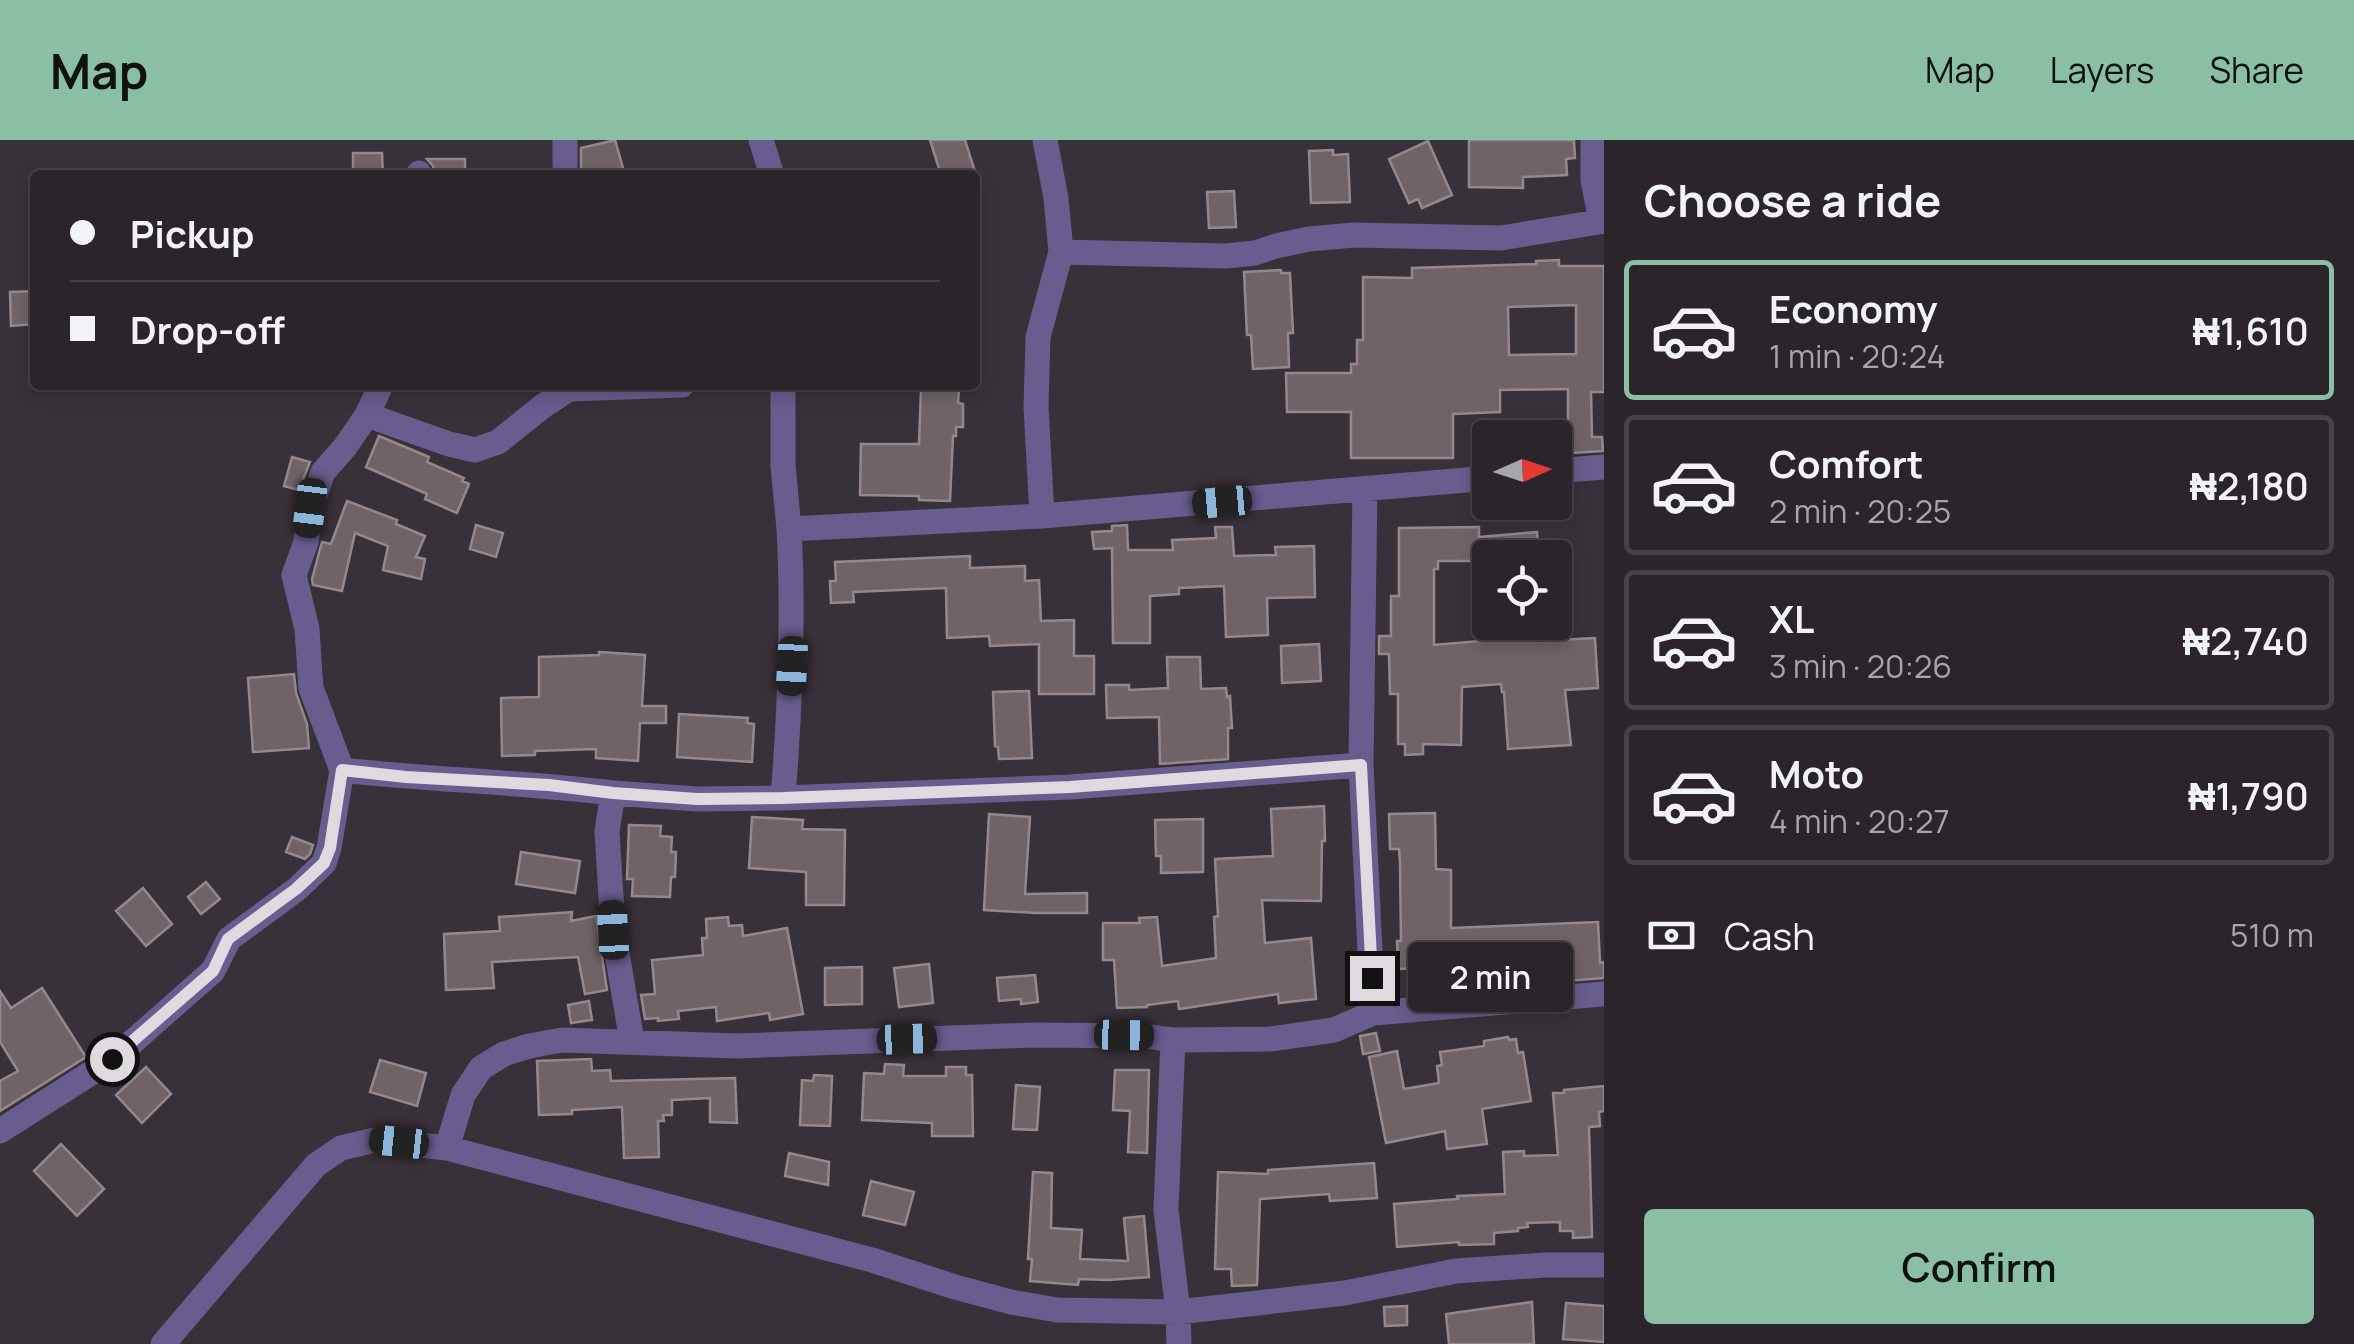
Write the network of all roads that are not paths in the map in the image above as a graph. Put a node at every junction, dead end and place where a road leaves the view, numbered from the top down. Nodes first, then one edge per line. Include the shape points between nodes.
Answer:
1 (565, 140) edge
2 (762, 140) edge
3 (1046, 140) edge
4 (1593, 140) edge
5 (566, 170) edge
6 (771, 170) edge
7 (1602, 221) edge
8 (1062, 252) junction
9 (378, 390) edge
10 (565, 390) edge
11 (782, 390) edge
12 (368, 415) junction
13 (1604, 467) edge
14 (1572, 470) edge
15 (1472, 480) edge
16 (1364, 489) junction
17 (1042, 516) junction
18 (789, 529) junction
19 (1361, 765) junction
20 (342, 770) junction
21 (613, 793) junction
22 (783, 798) junction
23 (1604, 994) edge
24 (1373, 1013) junction
25 (1173, 1040) junction
26 (632, 1041) junction
27 (0, 1131) edge
28 (447, 1148) junction
29 (1604, 1265) edge
30 (1178, 1312) junction
31 (163, 1344) edge
32 (1179, 1344) edge

1 - 5 street
2 - 6 street
3 - 8 street
4 - 7 street
7 - 8 street via 1501,238 1354,234 1226,256
8 - 17 street via 1038,337
9 - 12 street
10 - 12 street via 498,442 475,450
11 - 18 street
12 - 20 street via 323,472 294,575 311,688
13 - 14 street
15 - 16 street
16 - 17 street
16 - 19 street
17 - 18 street
18 - 22 street via 792,666
19 - 22 street via 1070,787
19 - 24 street
20 - 21 street
20 - 27 street via 324,863 228,939 213,971 112,1059
21 - 22 street
21 - 26 street via 607,830 613,930
23 - 24 street
24 - 25 street via 1334,1030 1270,1039
25 - 26 street via 1103,1034 737,1046
25 - 30 street via 1166,1210
26 - 28 street via 562,1040 504,1054 481,1068 463,1095
28 - 30 street via 1011,1302 1057,1310
28 - 31 street via 376,1140 328,1156
29 - 30 street via 1456,1272
30 - 32 street

